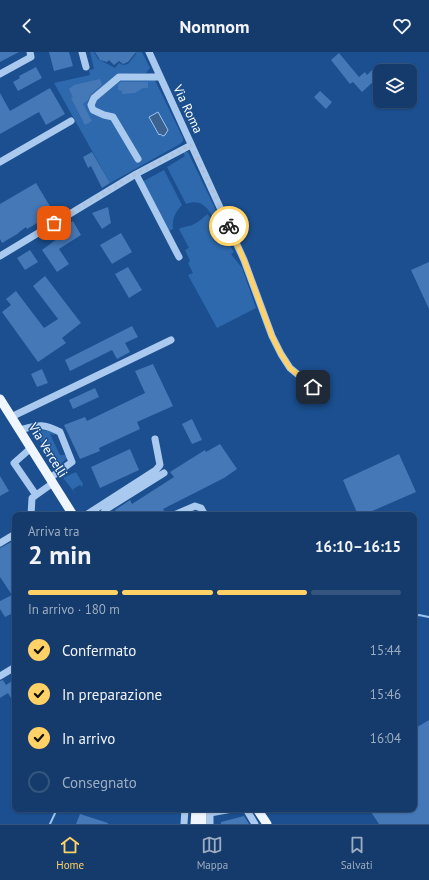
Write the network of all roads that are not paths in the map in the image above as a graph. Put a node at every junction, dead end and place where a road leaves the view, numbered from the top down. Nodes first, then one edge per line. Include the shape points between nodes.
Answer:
1 (30, 52) edge
2 (82, 52) edge
3 (149, 52) edge
4 (86, 67) dead end
5 (0, 74) edge
6 (160, 77) junction
7 (71, 121) dead end
8 (191, 145) junction
9 (138, 159) dead end
10 (0, 162) edge
11 (136, 174) junction
12 (0, 256) edge
13 (179, 257) dead end
14 (171, 340) dead end
15 (313, 387) dead end
16 (0, 400) edge
17 (11, 417) junction
18 (19, 430) junction
19 (155, 439) dead end
20 (31, 448) junction
21 (164, 473) dead end
22 (51, 480) junction
23 (36, 495) junction
24 (31, 512) edge
25 (71, 512) edge
26 (91, 512) edge
27 (104, 512) edge
28 (181, 512) edge
29 (203, 512) edge
30 (12, 536) edge
31 (0, 543) edge
32 (12, 669) edge
33 (0, 676) edge
34 (184, 812) edge
35 (196, 812) edge
36 (202, 812) edge
37 (216, 812) edge
38 (248, 812) edge
39 (259, 812) edge
40 (265, 812) edge
41 (184, 824) edge
42 (195, 824) edge
43 (202, 824) edge
44 (210, 824) edge
45 (255, 824) edge
46 (267, 824) edge
47 (272, 824) edge

1 - 5 street via 31,57
2 - 4 street
3 - 6 street, Via Roma
6 - 8 street, Via Roma
6 - 9 street via 119,77 94,98 91,105 93,110 104,116 113,117
7 - 10 street
8 - 11 street
8 - 15 street, Via Roma via 244,260 281,354 290,368
11 - 12 street
11 - 13 street
14 - 17 street
16 - 17 main road, Via Vercelli
17 - 18 main road, Via Vercelli
18 - 20 main road, Via Vercelli
18 - 22 street via 49,426 60,432 72,462
19 - 26 street via 160,464 156,470
20 - 22 main road, Via Vercelli
20 - 23 street via 14,463
21 - 27 street
22 - 23 street
22 - 25 main road, Via Vercelli
23 - 24 street via 32,498
28 - 29 street via 195,506
30 - 31 street
32 - 33 street
34 - 41 street
35 - 42 main road
36 - 43 main road
37 - 44 street via 210,813
38 - 45 street
39 - 46 main road
40 - 47 main road

